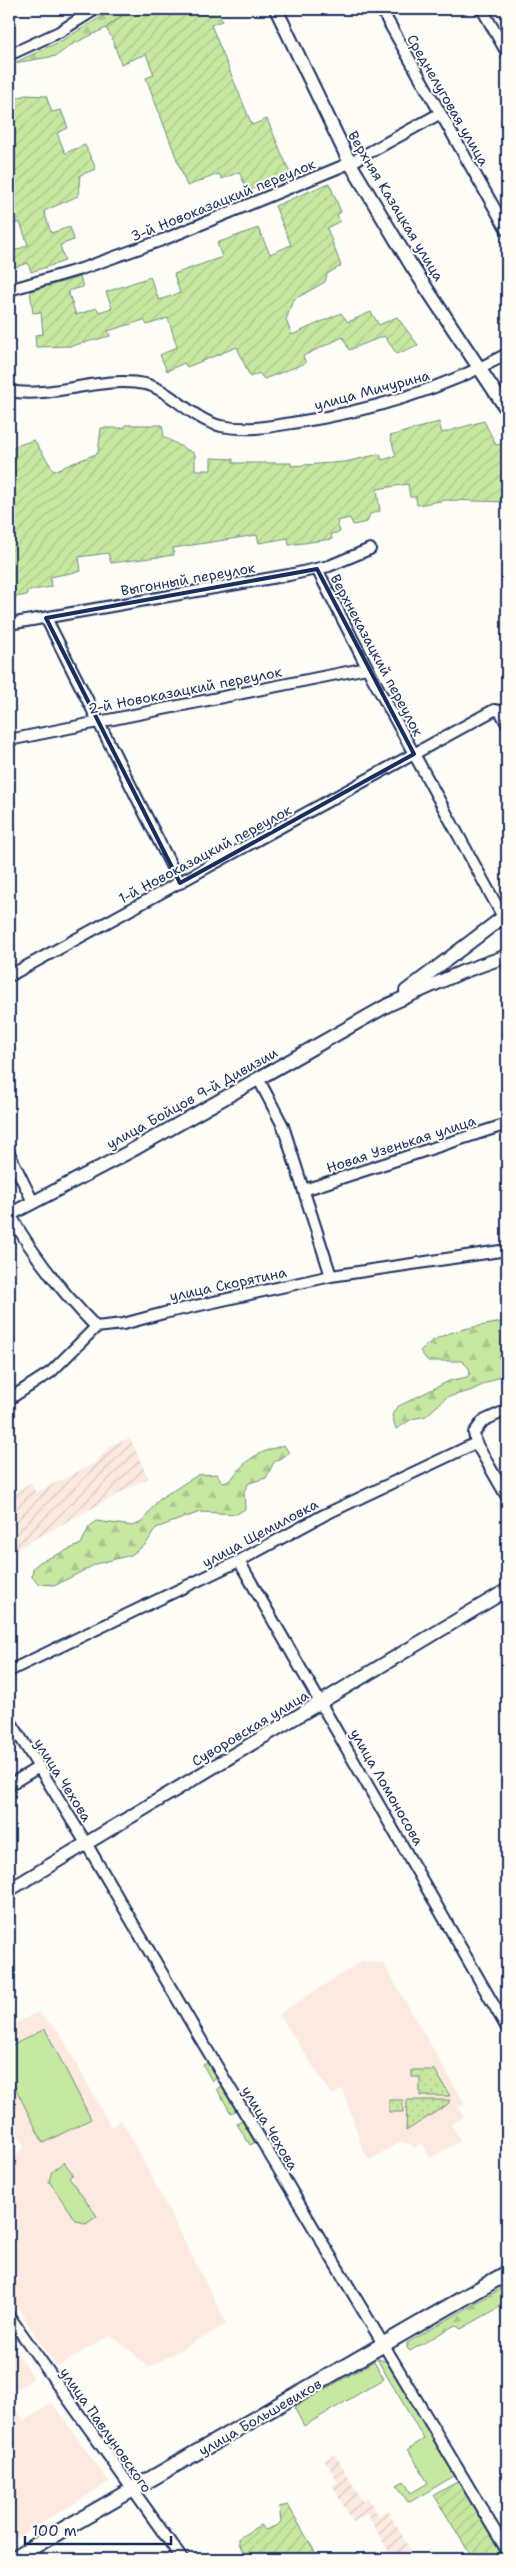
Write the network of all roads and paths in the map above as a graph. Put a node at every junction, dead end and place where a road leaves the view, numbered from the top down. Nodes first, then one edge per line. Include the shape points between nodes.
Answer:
1 (96, 9) edge
2 (276, 9) edge
3 (381, 9) edge
4 (482, 9) edge
5 (507, 53) edge
6 (9, 55) edge
7 (439, 114) junction
8 (350, 163) junction
9 (507, 230) edge
10 (9, 290) edge
11 (507, 354) edge
12 (481, 369) junction
13 (9, 391) edge
14 (507, 410) edge
15 (370, 549) dead end
16 (317, 569) junction
17 (46, 618) junction
18 (9, 624) edge
19 (367, 668) junction
20 (97, 722) junction
21 (507, 724) edge
22 (9, 740) edge
23 (414, 754) junction
24 (180, 883) junction
25 (505, 916) edge
26 (507, 956) edge
27 (9, 976) edge
28 (388, 1005) junction
29 (258, 1078) junction
30 (507, 1124) edge
31 (9, 1153) edge
32 (304, 1190) junction
33 (33, 1202) junction
34 (9, 1214) edge
35 (507, 1250) edge
36 (331, 1276) junction
37 (96, 1327) junction
38 (9, 1399) edge
39 (507, 1410) edge
40 (476, 1443) junction
41 (507, 1497) edge
42 (240, 1561) junction
43 (507, 1590) edge
44 (9, 1671) edge
45 (322, 1702) junction
46 (9, 1718) edge
47 (39, 1767) junction
48 (9, 1785) edge
49 (86, 1843) junction
50 (9, 1890) edge
51 (507, 2028) edge
52 (507, 2273) edge
53 (9, 2316) edge
54 (384, 2345) junction
55 (132, 2490) junction
56 (507, 2551) edge
57 (12, 2559) edge
58 (182, 2559) edge

1 - 6 street via 60,32
2 - 8 street, Верхняя Казацкая улица
3 - 7 street, Среднелуговая улица
4 - 5 street
7 - 8 street, 3-й Новоказацкий переулок
7 - 9 street, Среднелуговая улица
8 - 10 street, 3-й Новоказацкий переулок via 149,245
8 - 12 street, Верхняя Казацкая улица via 411,265
11 - 12 street, улица Мичурина
12 - 13 street, улица Мичурина via 408,396 330,418 257,429 212,423 145,384
12 - 14 street, Верхняя Казацкая улица
15 - 16 street, Выгонный переулок
16 - 17 street, Выгонный переулок
16 - 19 street, Верхнеказацкий переулок
17 - 18 street, Выгонный переулок
17 - 20 street
19 - 20 street, 2-й Новоказацкий переулок
19 - 23 street, Верхнеказацкий переулок
20 - 22 street, 2-й Новоказацкий переулок
20 - 24 street
21 - 23 street, Верхнеказацкий переулок via 500,712 494,710
23 - 24 street, 1-й Новоказацкий переулок
23 - 25 street, Верхнеказацкий переулок
24 - 27 street, 1-й Новоказацкий переулок
25 - 28 street, улица Бойцов 9-й Дивизии
26 - 28 street, улица Бойцов 9-й Дивизии
28 - 29 street, улица Бойцов 9-й Дивизии
29 - 32 street via 283,1126
29 - 33 street, улица Бойцов 9-й Дивизии via 129,1152
30 - 32 street, Новая Узенькая улица
31 - 33 street
32 - 36 street
33 - 34 street, улица Бойцов 9-й Дивизии
34 - 37 street via 52,1280
35 - 36 street, улица Скорятина
36 - 37 street, улица Скорятина via 123,1324
37 - 38 street via 51,1372
39 - 40 street via 479,1424 474,1433
40 - 41 street
40 - 42 street, улица Щемиловка via 324,1515
42 - 44 street, улица Щемиловка
42 - 45 street, улица Ломоносова
43 - 45 street, Суворовская улица
45 - 49 street, Суворовская улица
45 - 51 street, улица Ломоносова
46 - 47 street, улица Чехова
47 - 48 street
47 - 49 street, улица Чехова
49 - 50 street, Суворовская улица
49 - 54 street, улица Чехова
52 - 54 main road, улица Большевиков
53 - 55 street, улица Павлуновского
54 - 55 main road, улица Большевиков
54 - 56 street, улица Чехова
55 - 57 main road, улица Большевиков
55 - 58 street, улица Павлуновского

